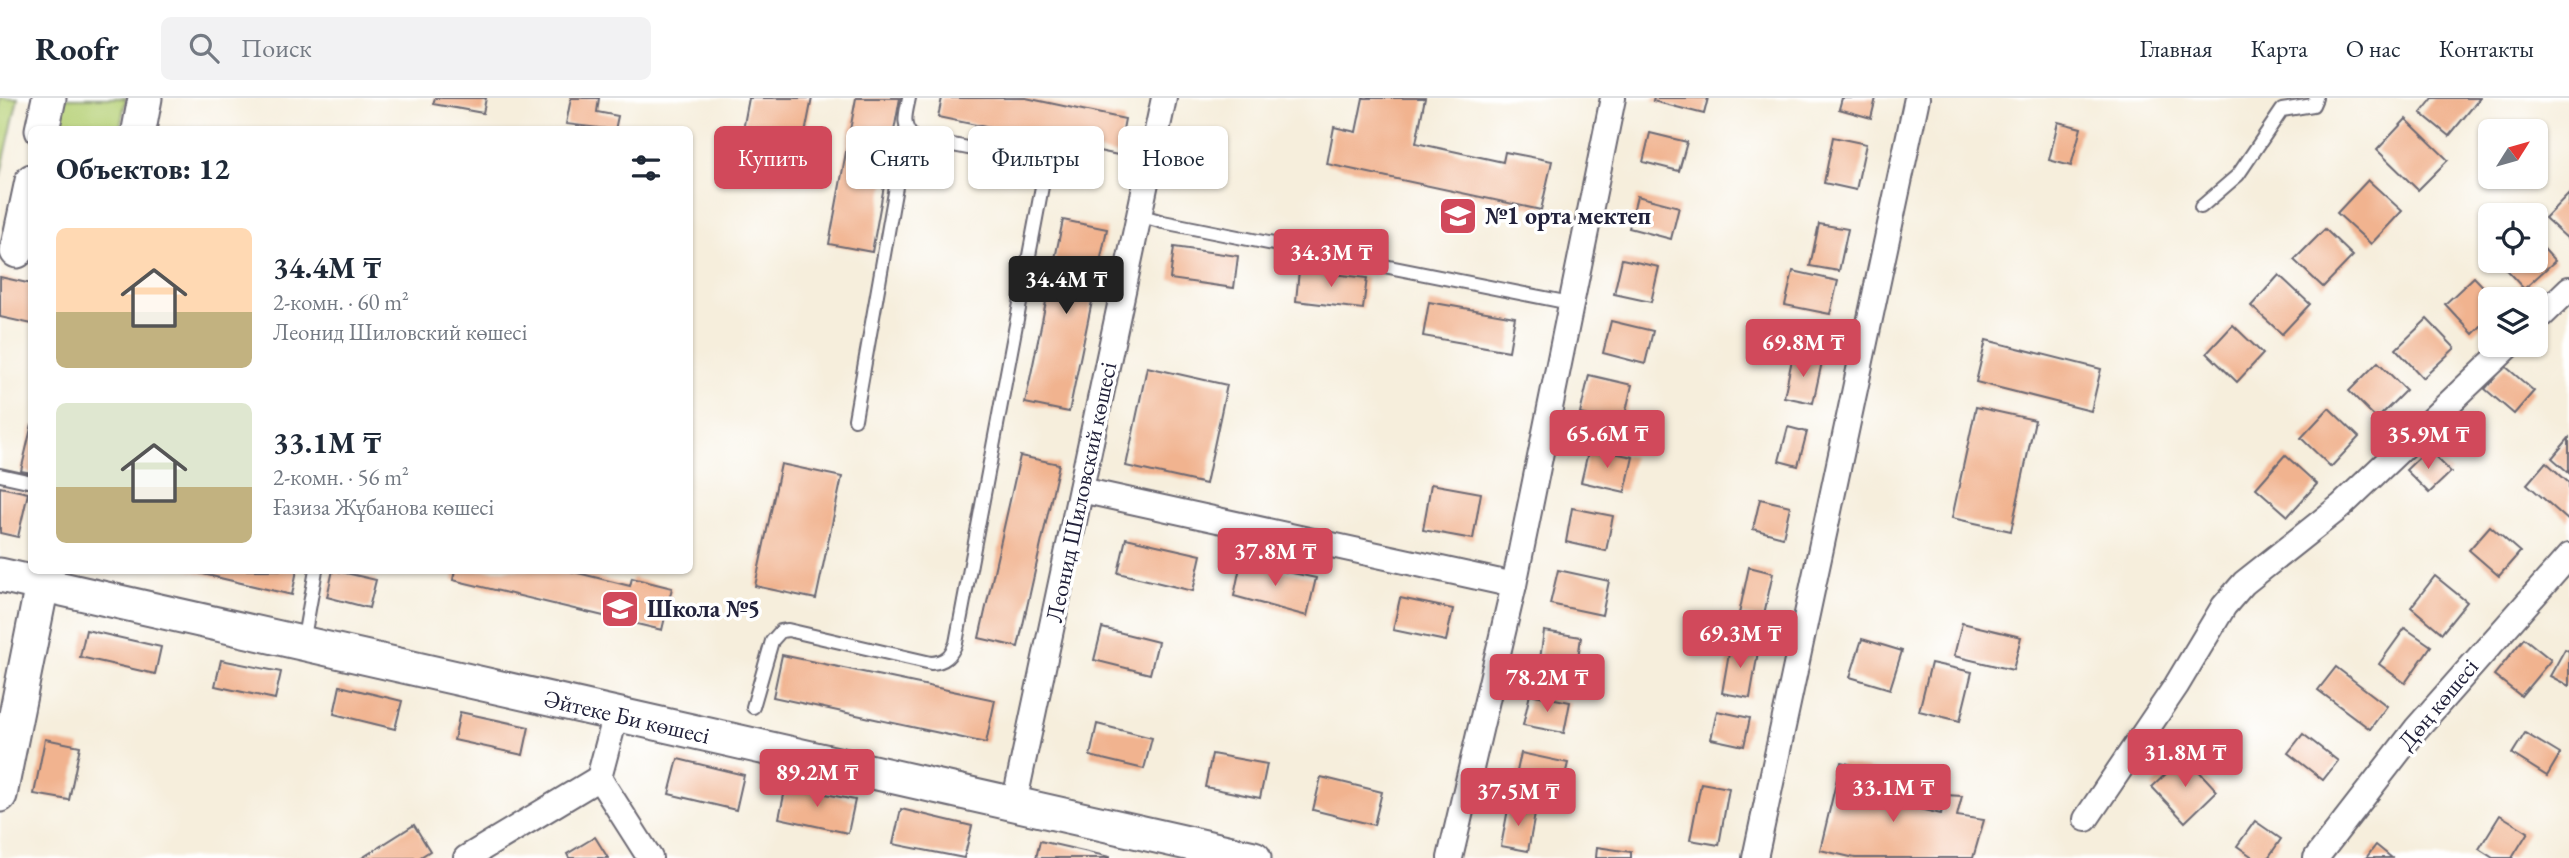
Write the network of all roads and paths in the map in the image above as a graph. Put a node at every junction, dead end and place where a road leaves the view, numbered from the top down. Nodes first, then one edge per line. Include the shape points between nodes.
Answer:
1 (49, 98) edge
2 (145, 98) edge
3 (909, 98) edge
4 (1613, 98) edge
5 (1917, 98) edge
6 (2316, 98) edge
7 (1157, 99) edge
8 (43, 126) edge
9 (140, 126) edge
10 (906, 126) edge
11 (954, 144) edge
12 (896, 189) edge
13 (28, 198) edge
14 (2201, 207) dead end
15 (1139, 215) junction
16 (16, 250) edge
17 (2569, 289) edge
18 (1570, 303) junction
19 (2548, 309) edge
20 (2497, 357) edge
21 (855, 419) dead end
22 (0, 475) edge
23 (28, 481) edge
24 (1081, 490) junction
25 (2569, 556) edge
26 (315, 574) edge
27 (0, 575) edge
28 (44, 578) edge
29 (1514, 585) junction
30 (303, 644) junction
31 (753, 707) dead end
32 (616, 714) junction
33 (5, 748) edge
34 (599, 778) junction
35 (0, 795) edge
36 (1014, 804) junction
37 (2086, 819) dead end
38 (466, 858) edge
39 (650, 858) edge
40 (1254, 858) edge
41 (1450, 858) edge
42 (1755, 858) edge
43 (2316, 858) edge

1 - 8 street
2 - 9 street
3 - 10 lane
4 - 18 street
5 - 42 street
6 - 14 lane via 2313,105 2282,110 2238,175
7 - 15 street, Леонид Шиловский көшесі
11 - 31 lane via 1040,163 1044,176 956,643 952,654 931,663 781,631 772,641
12 - 21 lane
13 - 16 street
15 - 18 lane
15 - 24 street, Леонид Шиловский көшесі
17 - 19 street
18 - 29 street
20 - 37 street via 2341,506 2244,583 2224,606
22 - 23 lane
24 - 29 street
24 - 36 street, Леонид Шиловский көшесі
25 - 43 street, Дөң көшесі via 2416,729
26 - 30 lane
27 - 28 street, Әйтеке Би көшесі
28 - 30 street, Әйтеке Би көшесі
28 - 33 street
29 - 41 street
30 - 32 street, Әйтеке Би көшесі
32 - 34 street
32 - 36 street, Әйтеке Би көшесі
33 - 35 street
34 - 38 street
34 - 39 street
36 - 40 street, Әйтеке Би көшесі

